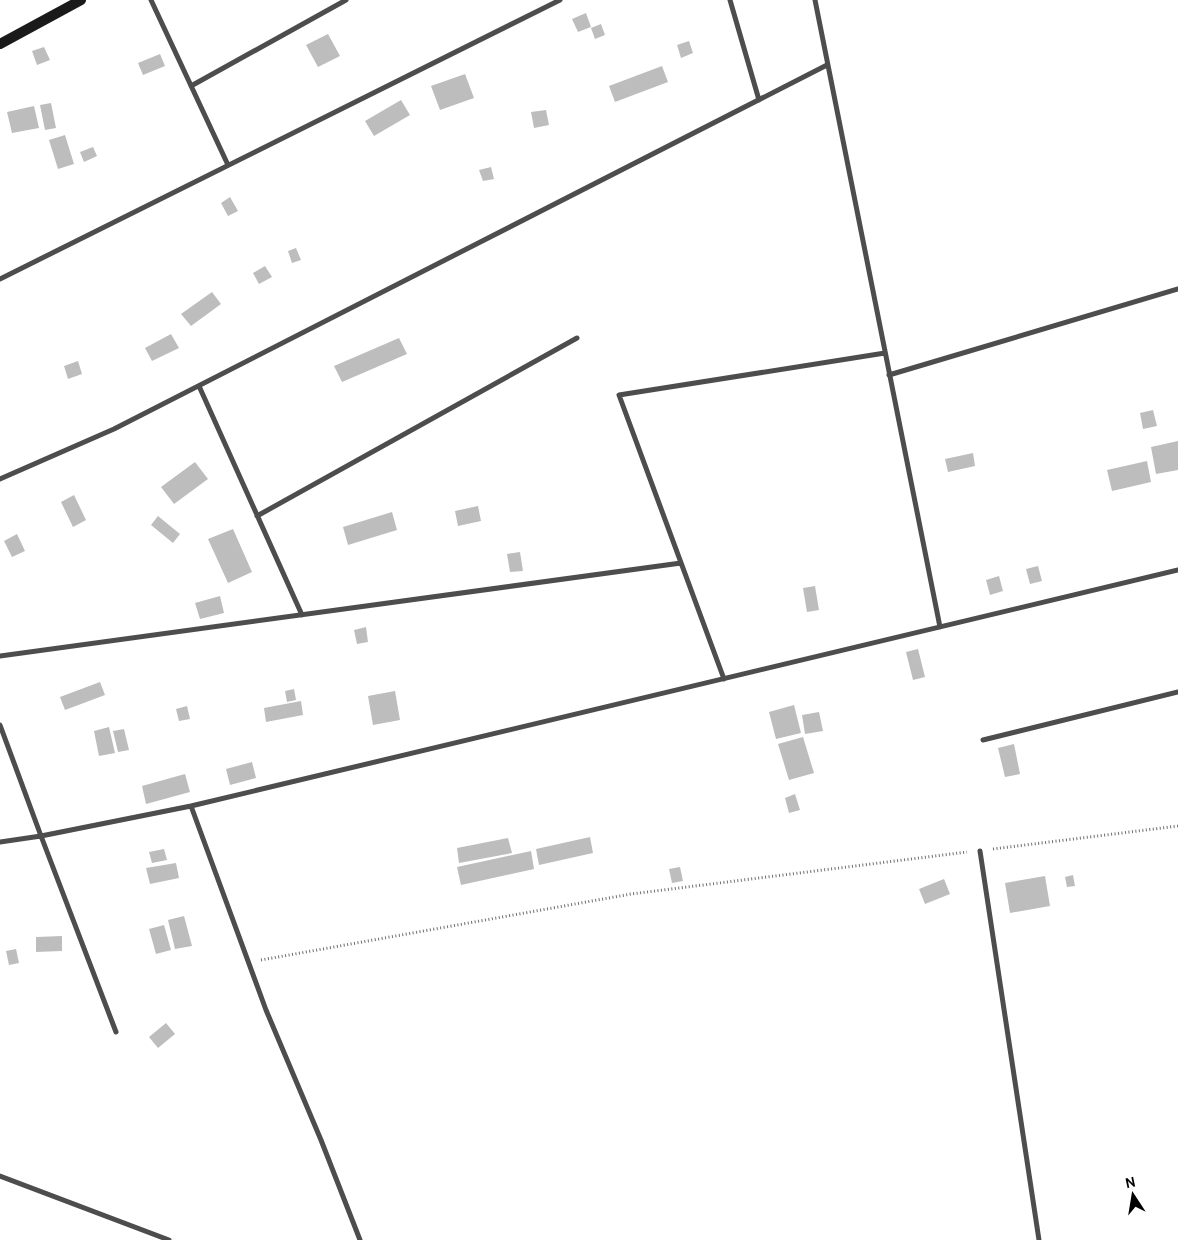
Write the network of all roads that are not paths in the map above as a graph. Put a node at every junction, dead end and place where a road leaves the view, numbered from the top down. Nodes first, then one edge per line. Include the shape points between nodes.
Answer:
1 (80, 0) edge
2 (151, 0) edge
3 (346, 0) edge
4 (560, 0) edge
5 (730, 0) edge
6 (815, 0) edge
7 (0, 44) edge
8 (827, 65) junction
9 (191, 86) junction
10 (759, 100) junction
11 (228, 165) junction
12 (0, 279) edge
13 (1178, 289) edge
14 (577, 338) dead end
15 (885, 353) junction
16 (889, 374) junction
17 (199, 386) junction
18 (0, 479) edge
19 (257, 516) junction
20 (682, 563) junction
21 (1178, 570) edge
22 (302, 615) junction
23 (940, 627) junction
24 (0, 656) edge
25 (724, 679) junction
26 (1178, 692) edge
27 (0, 725) edge
28 (983, 740) dead end
29 (191, 806) junction
30 (41, 836) junction
31 (0, 842) edge
32 (980, 851) road end
33 (116, 1032) dead end
34 (0, 1176) edge
35 (169, 1240) edge
36 (360, 1240) edge
37 (1039, 1240) edge

1 - 7 street
2 - 9 street
3 - 9 street
4 - 11 street
5 - 10 street
6 - 8 street
8 - 10 street
8 - 15 street
9 - 11 street
10 - 17 street
11 - 12 street
13 - 16 street
14 - 19 street
15 - 16 street
15 - 20 street via 620,395
16 - 23 street
17 - 18 street via 114,429
17 - 19 street
19 - 22 street
20 - 22 street
20 - 25 street
21 - 23 street
22 - 24 street
23 - 25 street
25 - 29 street
26 - 28 street
27 - 30 street
29 - 30 street
29 - 36 street via 266,1010
30 - 31 street
30 - 33 street
32 - 37 street
34 - 35 street

